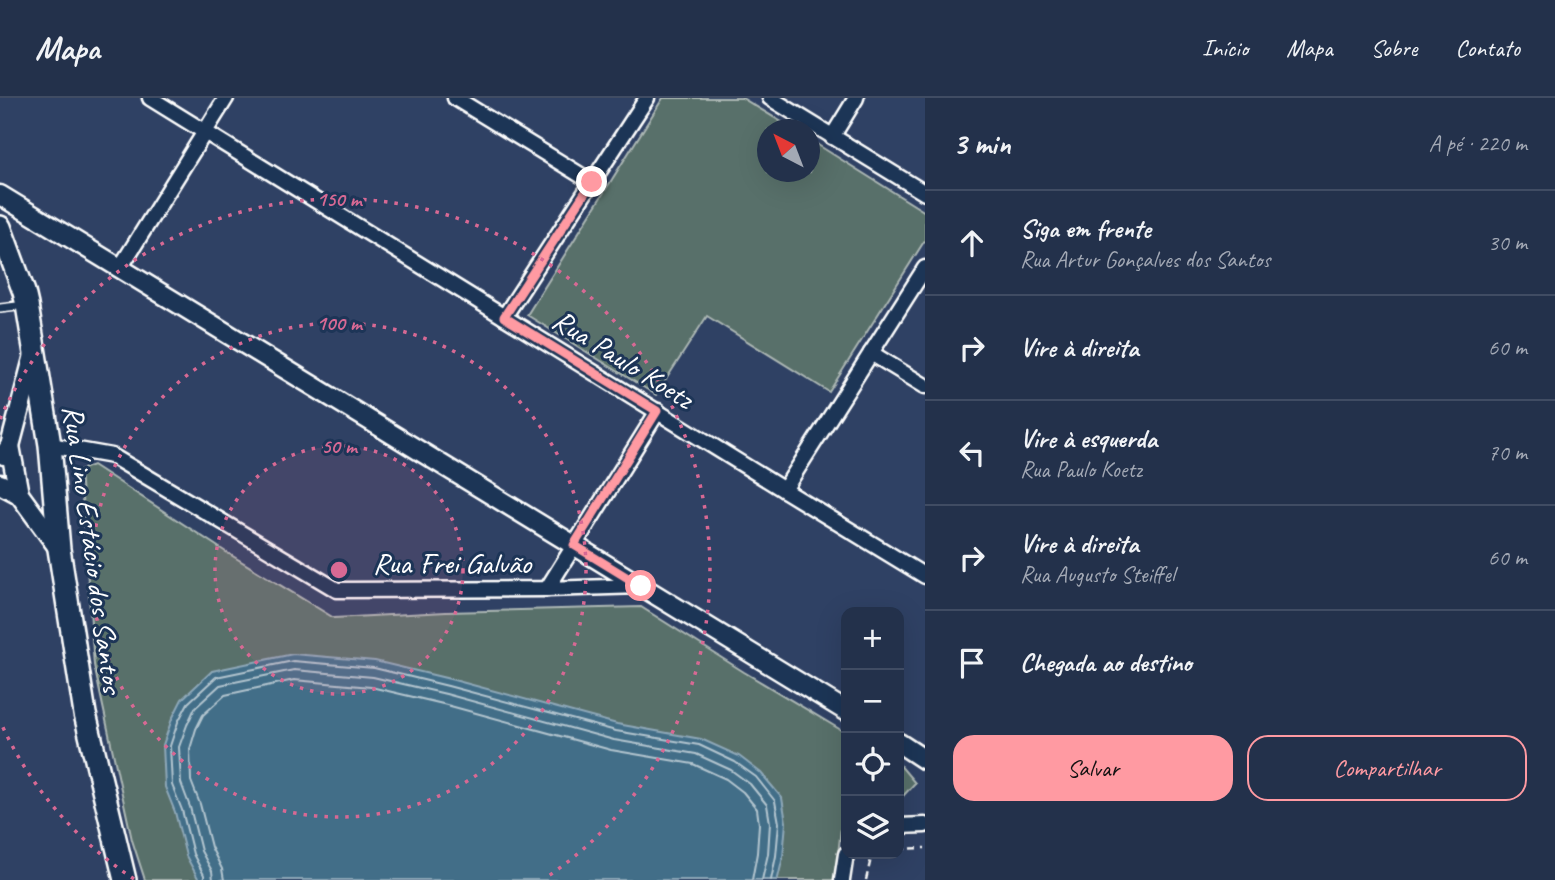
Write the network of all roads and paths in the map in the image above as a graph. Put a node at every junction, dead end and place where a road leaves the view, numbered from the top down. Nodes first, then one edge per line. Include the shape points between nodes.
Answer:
1 (150, 98) edge
2 (226, 98) edge
3 (455, 98) edge
4 (647, 98) edge
5 (769, 98) edge
6 (856, 98) edge
7 (205, 132) junction
8 (832, 136) junction
9 (592, 182) junction
10 (925, 193) edge
11 (0, 195) edge
12 (0, 227) edge
13 (120, 268) junction
14 (925, 268) edge
15 (27, 305) junction
16 (0, 307) edge
17 (504, 317) junction
18 (871, 353) junction
19 (34, 355) junction
20 (925, 386) edge
21 (657, 411) junction
22 (50, 445) junction
23 (5, 453) edge
24 (0, 484) edge
25 (783, 490) junction
26 (19, 494) junction
27 (574, 545) junction
28 (59, 549) junction
29 (925, 576) edge
30 (641, 586) junction
31 (547, 589) junction
32 (841, 709) edge
33 (904, 747) edge
34 (925, 760) edge
35 (904, 825) edge
36 (925, 825) edge
37 (925, 848) edge
38 (904, 849) edge
39 (845, 859) edge
40 (871, 859) edge
41 (125, 880) edge
42 (842, 880) edge
43 (866, 880) edge

1 - 7 street, Rua Paulo Koetz
2 - 7 street
3 - 9 street
4 - 9 street
5 - 8 street
6 - 8 street
7 - 13 street
7 - 17 street, Rua Paulo Koetz
8 - 10 street
9 - 17 street
11 - 13 street
12 - 15 main road, Rua Lino Estácio dos Santos
13 - 27 street
14 - 18 street
15 - 16 lane
15 - 19 main road, Rua Lino Estácio dos Santos
17 - 21 street, Rua Paulo Koetz
18 - 20 street
18 - 25 street
19 - 22 main road, Rua Lino Estácio dos Santos
19 - 23 street
21 - 25 street, Rua Paulo Koetz
21 - 27 street
22 - 28 main road, Rua Lino Estácio dos Santos
22 - 31 street, Rua Frei Galvão via 112,456 337,590
23 - 26 street
24 - 26 street
25 - 29 street, Rua Paulo Koetz
26 - 28 street
27 - 30 street
27 - 31 street
28 - 41 main road, Rua Lino Estácio dos Santos via 85,714
30 - 31 street, Rua Frei Galvão
30 - 32 street
33 - 34 street
35 - 36 street
37 - 38 path
39 - 42 street
40 - 43 path

